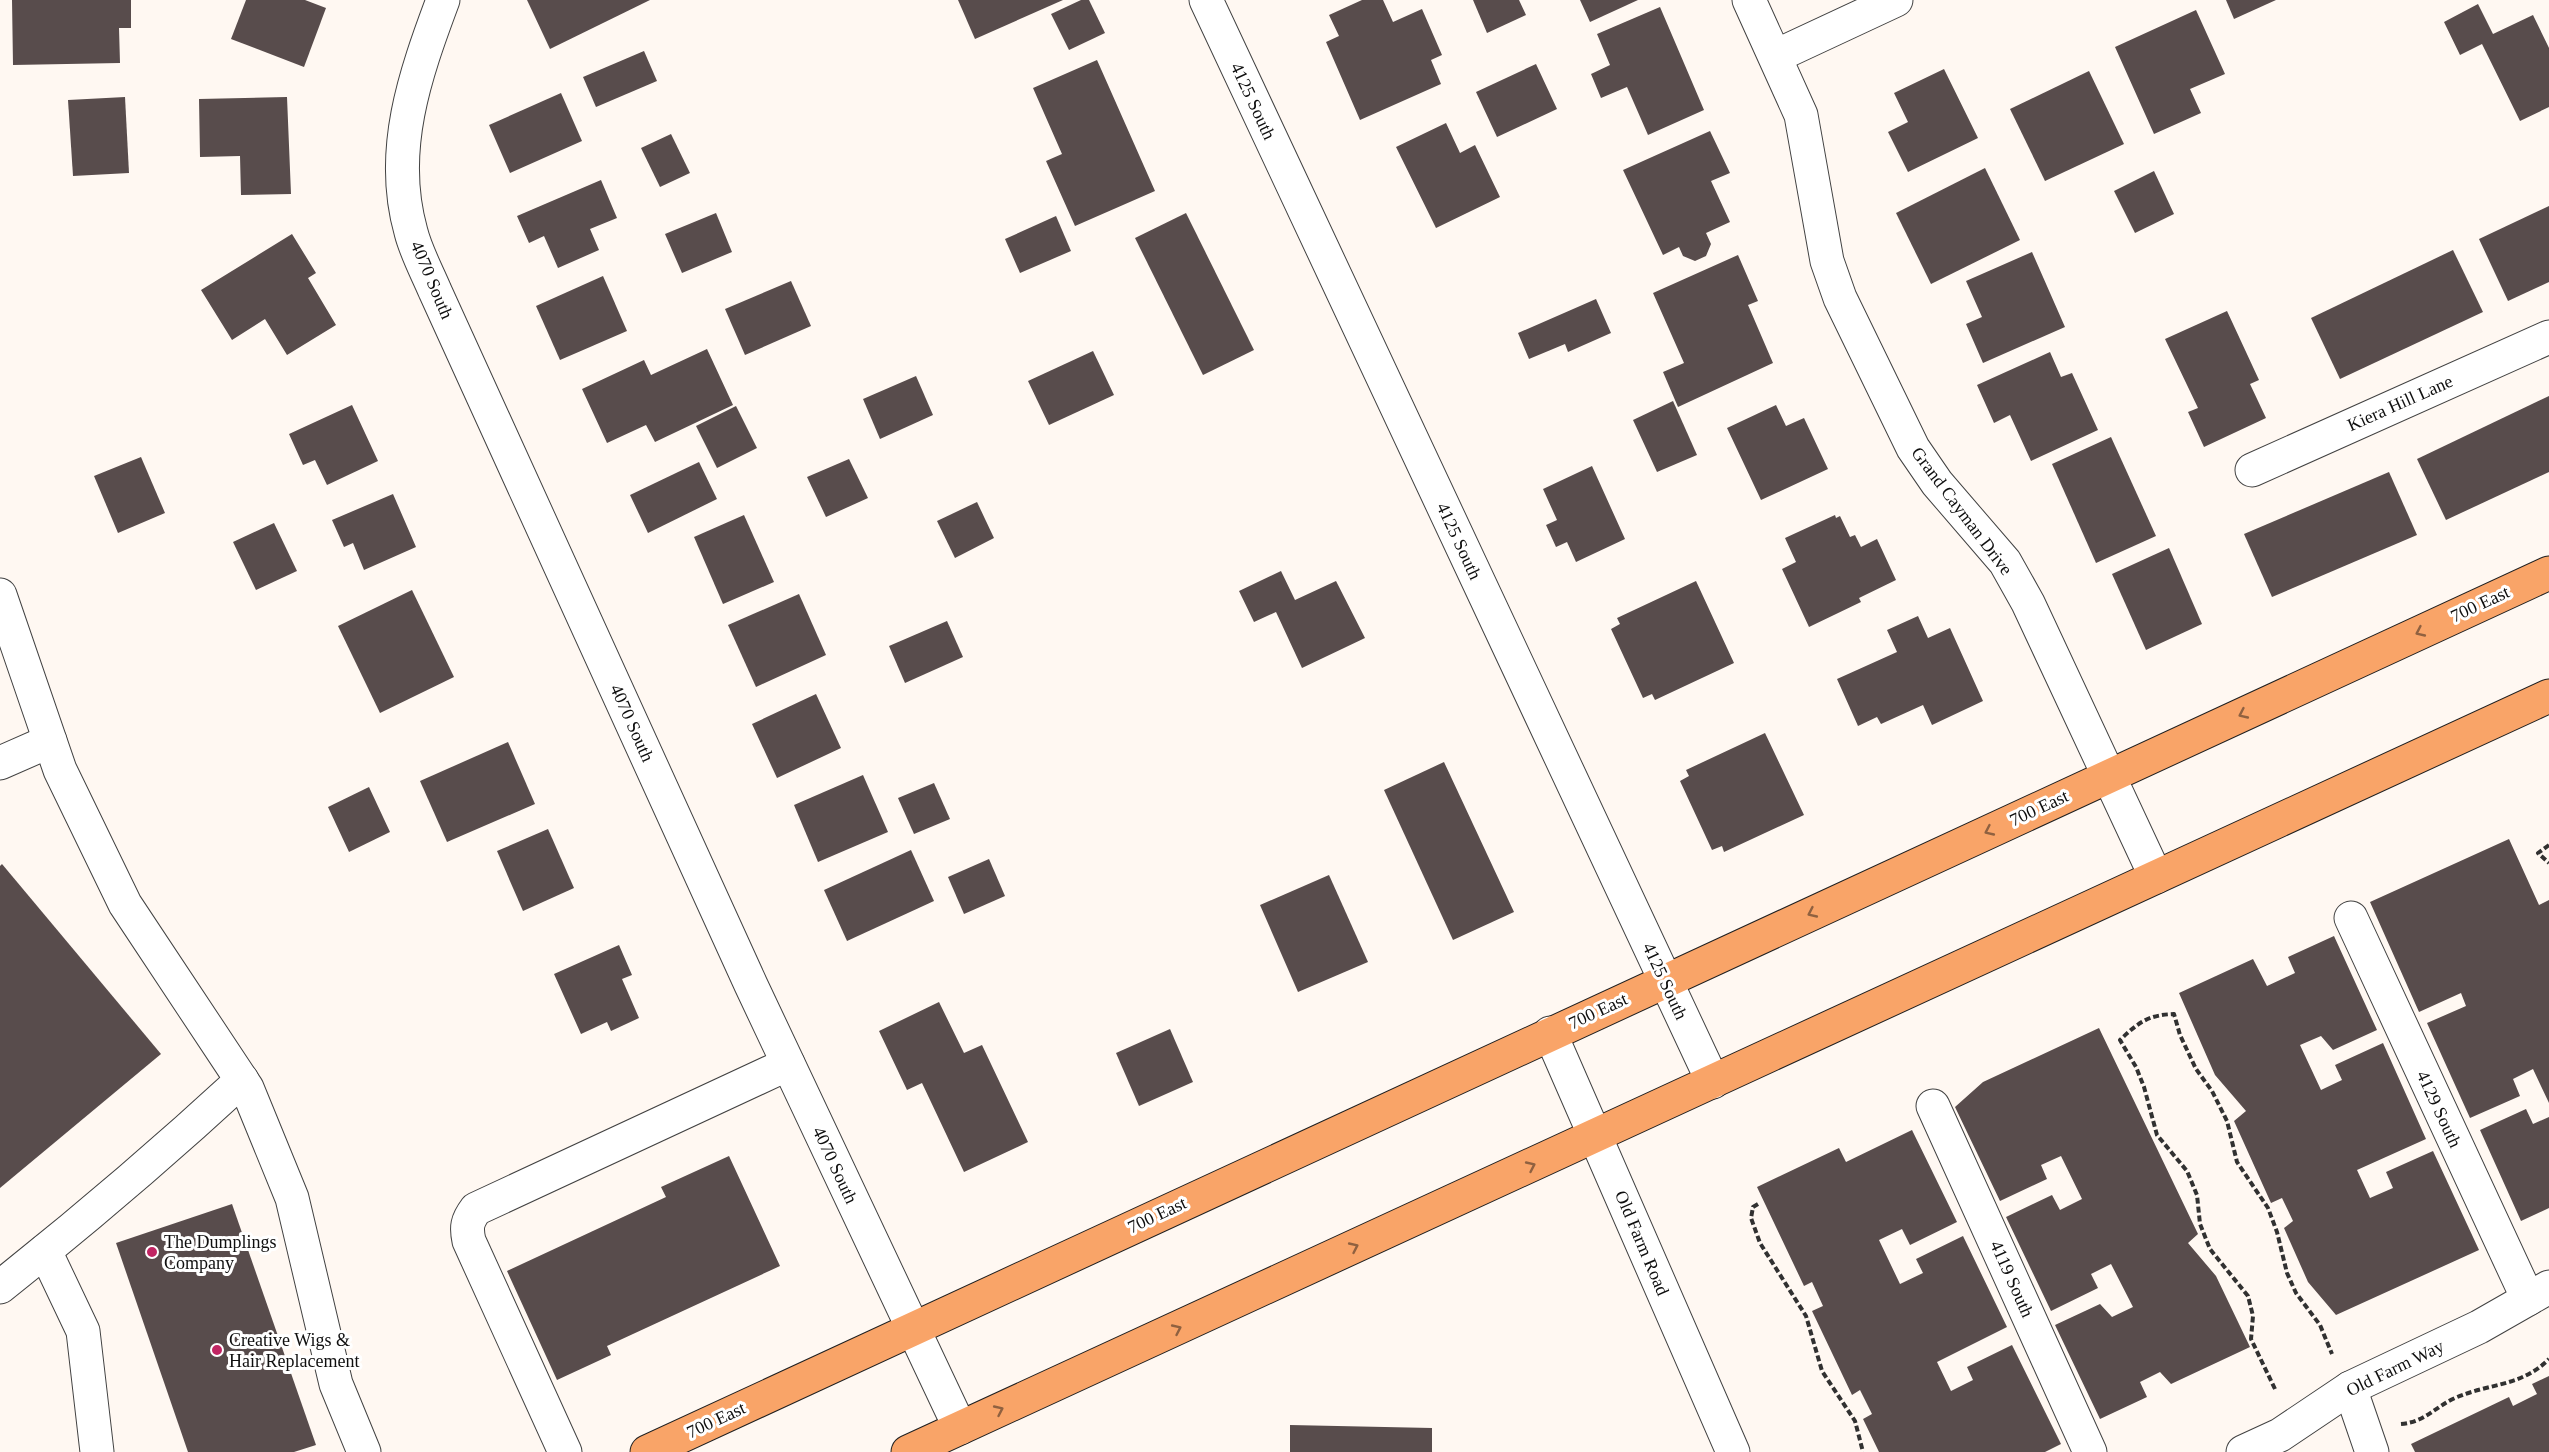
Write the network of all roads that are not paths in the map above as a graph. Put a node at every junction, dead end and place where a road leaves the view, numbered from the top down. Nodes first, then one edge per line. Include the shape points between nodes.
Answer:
1 (443, 0) edge
2 (1206, 0) edge
3 (1749, 0) edge
4 (1896, 0) edge
5 (1776, 56) junction
6 (2549, 337) edge
7 (2252, 470) dead end
8 (2549, 573) edge
9 (0, 595) edge
10 (2549, 696) edge
11 (50, 741) junction
12 (0, 763) edge
13 (2109, 776) junction
14 (2156, 878) junction
15 (2351, 918) dead end
16 (1665, 980) junction
17 (1550, 1033) junction
18 (788, 1064) junction
19 (242, 1080) junction
20 (1713, 1082) junction
21 (1933, 1106) dead end
22 (1597, 1136) junction
23 (45, 1251) junction
24 (0, 1287) edge
25 (2538, 1293) edge
26 (912, 1328) junction
27 (2343, 1375) junction
28 (960, 1428) junction
29 (2367, 1438) edge
30 (359, 1450) edge
31 (97, 1452) edge
32 (565, 1452) edge
33 (647, 1452) edge
34 (908, 1452) edge
35 (1733, 1452) edge
36 (2090, 1452) edge
37 (2243, 1452) edge

1 - 18 street, 4070 South via 408,103 401,171 411,232
2 - 16 street, 4125 South
3 - 5 street, Grand Cayman Drive
4 - 5 street
5 - 13 street, Grand Cayman Drive via 1801,115 1827,261 1840,298 1913,448 1937,483 2005,562
6 - 7 street, Kiera Hill Lane
8 -> 13 main road, 700 East
9 - 11 street
10 - 14 main road
11 - 12 street
11 - 19 street via 60,770 125,904
13 - 14 street, Grand Cayman Drive
13 -> 16 main road, 700 East
14 - 20 main road
15 - 25 street, 4129 South
16 - 17 main road, 700 East
16 - 20 street, 4125 South
17 - 22 street, Old Farm Road
17 - 26 main road, 700 East
18 - 26 street, 4070 South
18 - 32 street via 476,1209 469,1219 469,1241
19 - 23 street
19 - 30 street via 292,1198 336,1384
20 - 22 main road
21 - 36 street, 4119 South
28 -> 22 main road
22 - 35 street, Old Farm Road
23 - 24 street
23 - 31 street via 83,1331
25 - 27 street, Old Farm Way via 2479,1327
26 - 28 street, 4070 South
26 - 33 main road, 700 East
27 - 29 street
27 - 37 street, Old Farm Way via 2280,1435
28 - 34 main road

